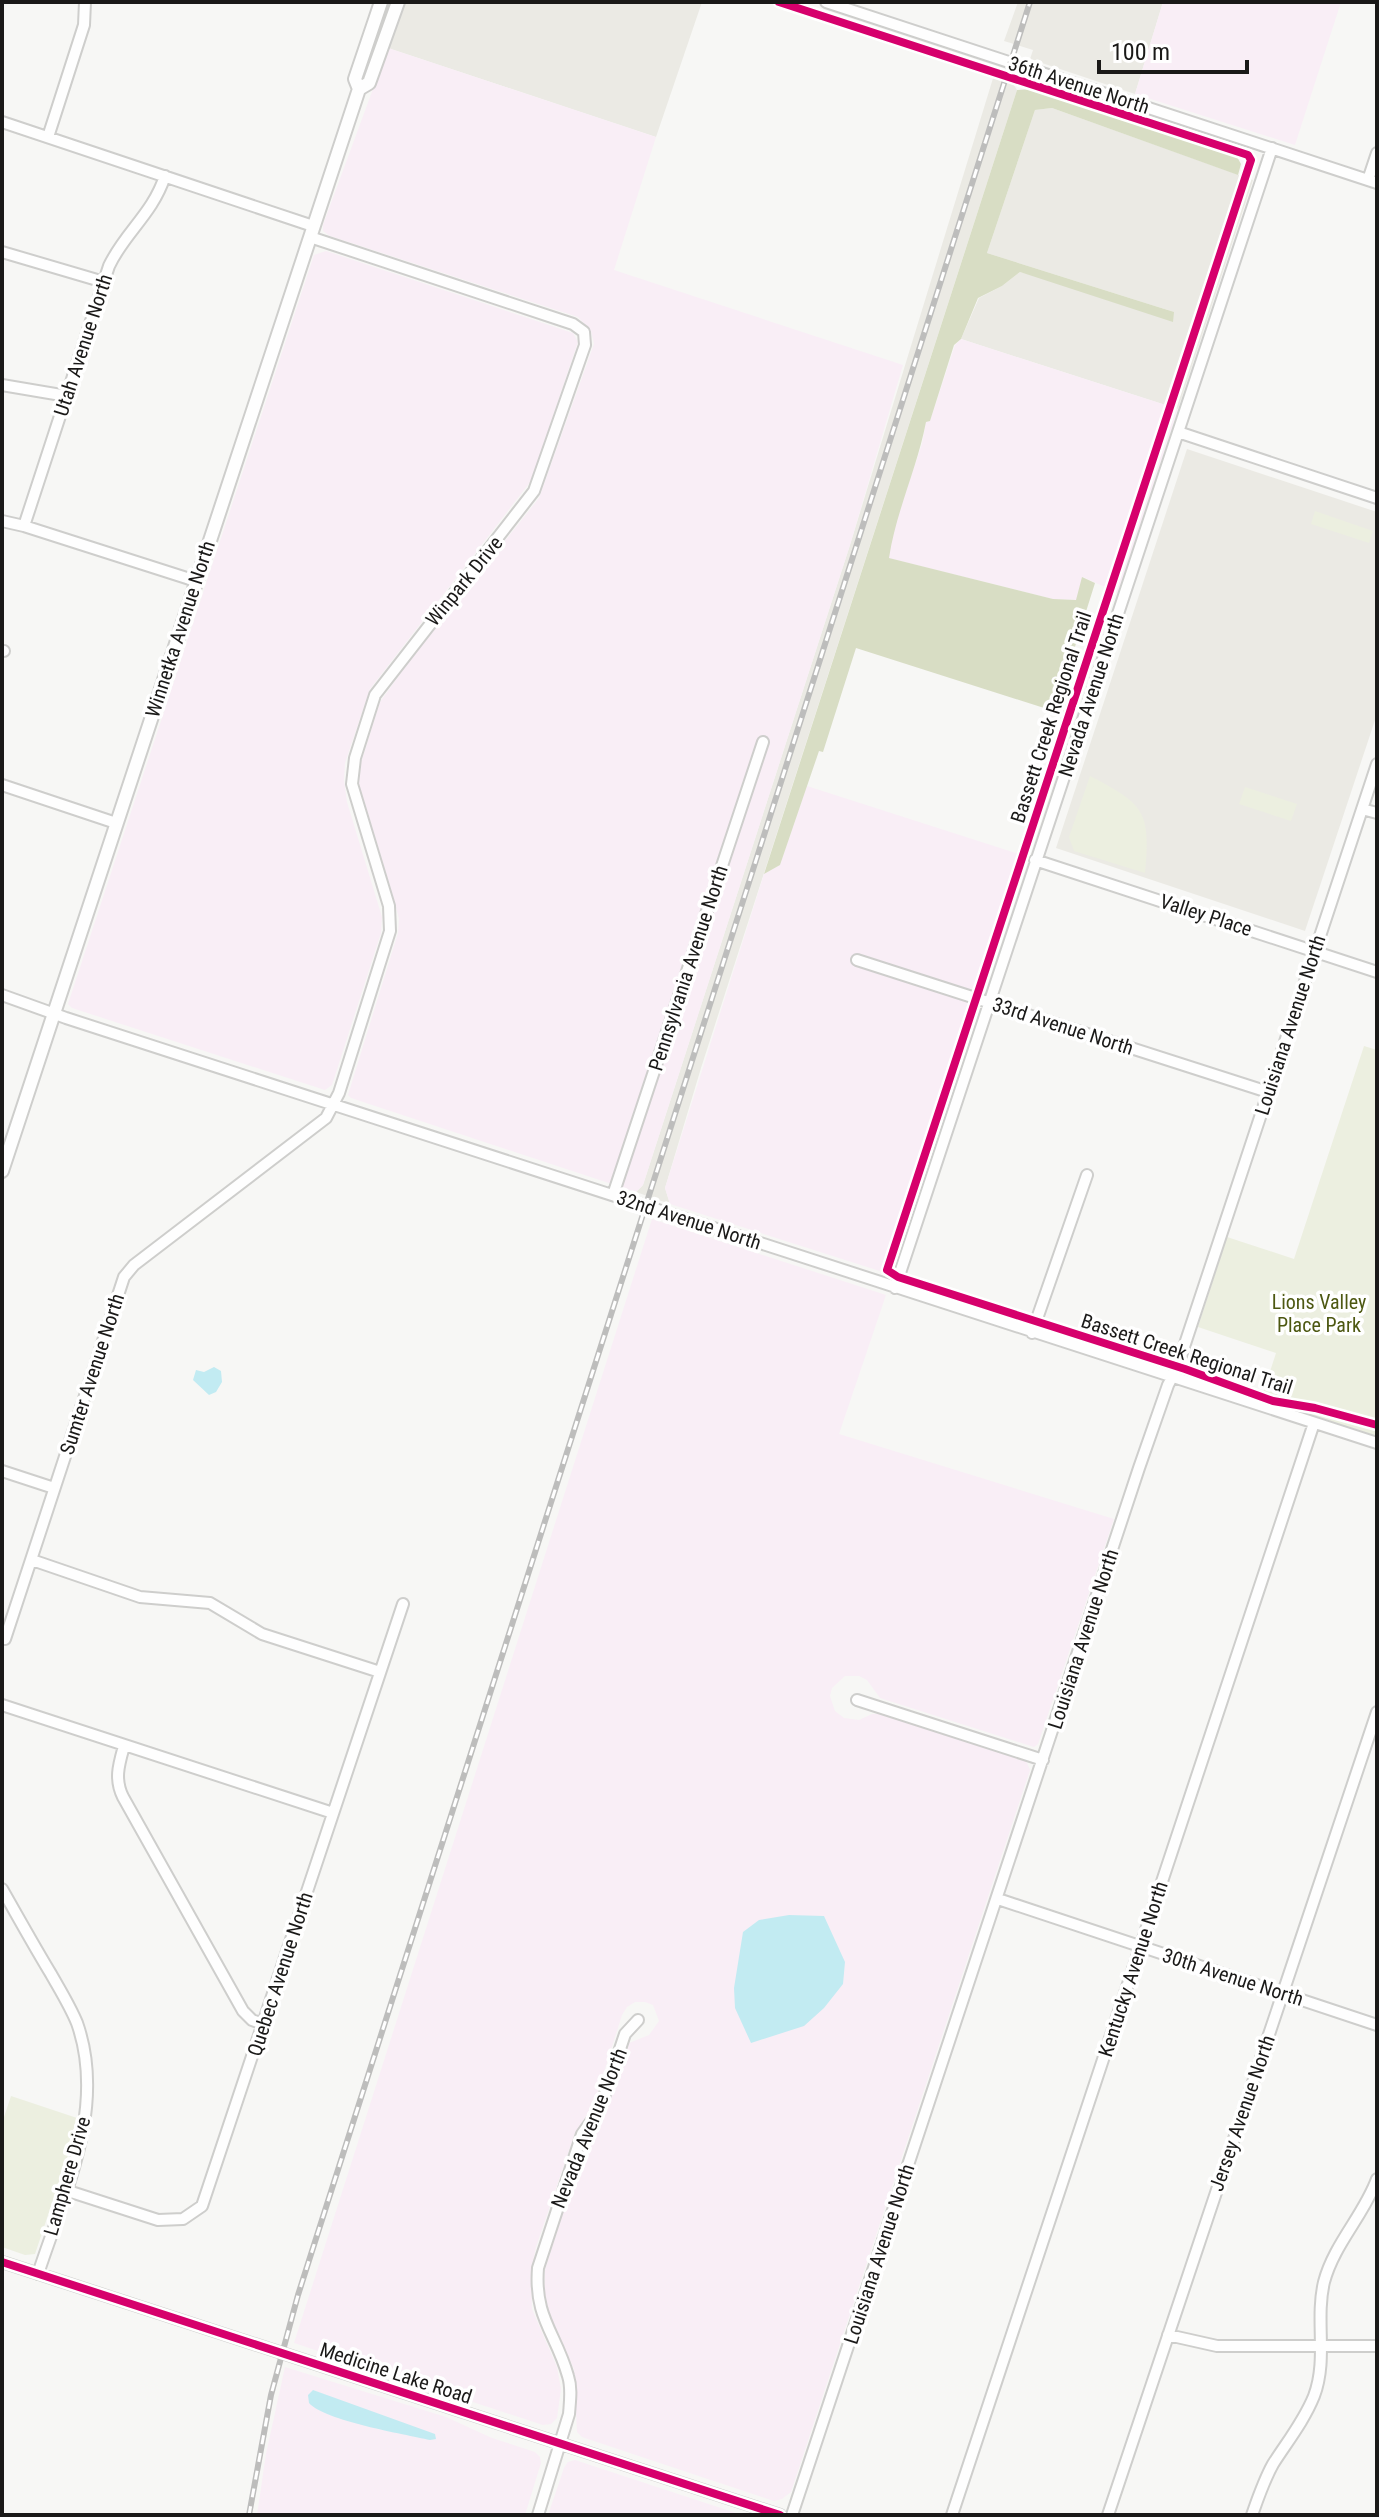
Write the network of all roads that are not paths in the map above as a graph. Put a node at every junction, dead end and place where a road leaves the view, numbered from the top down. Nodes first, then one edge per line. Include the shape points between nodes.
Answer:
1 (85, 2) edge
2 (381, 2) edge
3 (398, 2) edge
4 (826, 2) edge
5 (359, 89) junction
6 (2, 122) edge
7 (48, 137) junction
8 (1272, 148) junction
9 (1377, 153) edge
10 (165, 176) junction
11 (1373, 182) edge
12 (312, 232) junction
13 (2, 252) edge
14 (104, 282) junction
15 (2, 385) edge
16 (67, 396) junction
17 (1178, 432) junction
18 (1377, 498) edge
19 (2, 521) edge
20 (24, 526) junction
21 (196, 581) junction
22 (763, 742) dead end
23 (1377, 764) edge
24 (2, 785) edge
25 (1362, 809) junction
26 (1377, 813) edge
27 (116, 823) junction
28 (1035, 860) junction
29 (1315, 950) junction
30 (857, 960) dead end
31 (1377, 972) edge
32 (2, 995) edge
33 (989, 1002) junction
34 (53, 1013) junction
35 (1268, 1092) junction
36 (333, 1105) junction
37 (2, 1171) edge
38 (1087, 1175) dead end
39 (613, 1195) junction
40 (895, 1288) junction
41 (1032, 1333) junction
42 (1173, 1378) junction
43 (1314, 1423) junction
44 (1377, 1443) edge
45 (2, 1471) edge
46 (54, 1488) junction
47 (32, 1560) junction
48 (403, 1604) dead end
49 (4, 1644) edge
50 (380, 1672) junction
51 (857, 1700) dead end
52 (2, 1705) edge
53 (1377, 1712) edge
54 (124, 1746) junction
55 (1363, 1754) junction
56 (1377, 1759) edge
57 (1043, 1760) junction
58 (333, 1813) junction
59 (2, 1889) edge
60 (998, 1899) junction
61 (6, 1905) edge
62 (1141, 1947) junction
63 (1282, 1994) junction
64 (638, 2020) dead end
65 (263, 2024) junction
66 (1377, 2025) edge
67 (1377, 2179) edge
68 (65, 2190) junction
69 (2, 2262) edge
70 (38, 2274) junction
71 (1168, 2335) junction
72 (1321, 2345) junction
73 (1377, 2346) edge
74 (560, 2443) junction
75 (538, 2515) edge
76 (780, 2515) edge
77 (792, 2515) edge
78 (952, 2515) edge
79 (1108, 2515) edge
80 (1252, 2515) edge

1 - 7 street via 84,25
2 - 5 main road, Winnetka Avenue North via 355,79
3 - 5 main road, Winnetka Avenue North via 369,83
4 - 8 street, 36th Avenue North
5 - 12 main road, Winnetka Avenue North
6 - 7 street
7 - 10 street
8 - 11 street, 36th Avenue North
8 - 17 street, Nevada Avenue North
9 - 11 street
10 - 12 street
10 - 14 street, Utah Avenue North via 158,197 115,253
12 - 21 main road, Winnetka Avenue North
12 - 36 street, Winpark Drive via 573,324 586,338 534,491 383,682 371,708 352,784 389,906 390,931
13 - 14 street
14 - 16 street, Utah Avenue North
15 - 16 street
16 - 20 street, Utah Avenue North
17 - 18 street
17 - 28 street, Nevada Avenue North
19 - 20 street
20 - 21 street
21 - 27 main road, Winnetka Avenue North
22 - 39 street, Pennsylvania Avenue North
23 - 25 street, Louisiana Avenue North
24 - 27 street
25 - 26 street
25 - 29 street, Louisiana Avenue North
27 - 34 main road, Winnetka Avenue North
28 - 29 street, Valley Place
28 - 33 street, Nevada Avenue North
29 - 31 street, Valley Place
29 - 35 street, Louisiana Avenue North
30 - 33 street, 33rd Avenue North
32 - 34 street, 32nd Avenue North
33 - 35 street, 33rd Avenue North
33 - 40 street, Nevada Avenue North
34 - 36 street, 32nd Avenue North
34 - 37 main road, Winnetka Avenue North
35 - 42 street, Louisiana Avenue North
36 - 39 street, 32nd Avenue North
36 - 46 street, Sumter Avenue North via 326,1118 124,1277
38 - 41 street
39 - 40 street, 32nd Avenue North
40 - 41 street, 32nd Avenue North
41 - 42 street, 32nd Avenue North
42 - 43 street, 32nd Avenue North
42 - 57 street, Louisiana Avenue North
43 - 44 street, 32nd Avenue North
43 - 62 street, Kentucky Avenue North
45 - 46 street
46 - 47 street, Sumter Avenue North
47 - 49 street, Sumter Avenue North
47 - 50 street via 140,1597 210,1603 262,1634
48 - 50 street, Quebec Avenue North
50 - 58 street, Quebec Avenue North
51 - 57 street
52 - 54 street
53 - 55 street, Jersey Avenue North
54 - 58 street
54 - 65 street via 118,1787 243,2011
55 - 56 street
55 - 63 street, Jersey Avenue North
57 - 60 street, Louisiana Avenue North
58 - 65 street, Quebec Avenue North
59 - 61 street
60 - 62 street, 30th Avenue North
60 - 77 street, Louisiana Avenue North
61 - 68 street, Lamphere Drive via 72,2013 84,2046 88,2097
62 - 63 street, 30th Avenue North
62 - 78 street, Kentucky Avenue North
63 - 66 street, 30th Avenue North
63 - 71 street, Jersey Avenue North
64 - 74 street, Nevada Avenue North via 625,2034 600,2109 582,2134 538,2268 539,2308 569,2379 569,2414
65 - 68 street, Quebec Avenue North via 208,2193 193,2214 158,2220
67 - 72 street via 1325,2277
68 - 70 street, Lamphere Drive
69 - 70 street, Medicine Lake Road
70 - 74 street, Medicine Lake Road
71 - 72 street via 1217,2346
71 - 79 street, Jersey Avenue North
72 - 73 street
72 - 80 street via 1320,2375 1310,2407 1272,2466
74 - 75 street, Nevada Avenue North
74 - 76 street, Medicine Lake Road

